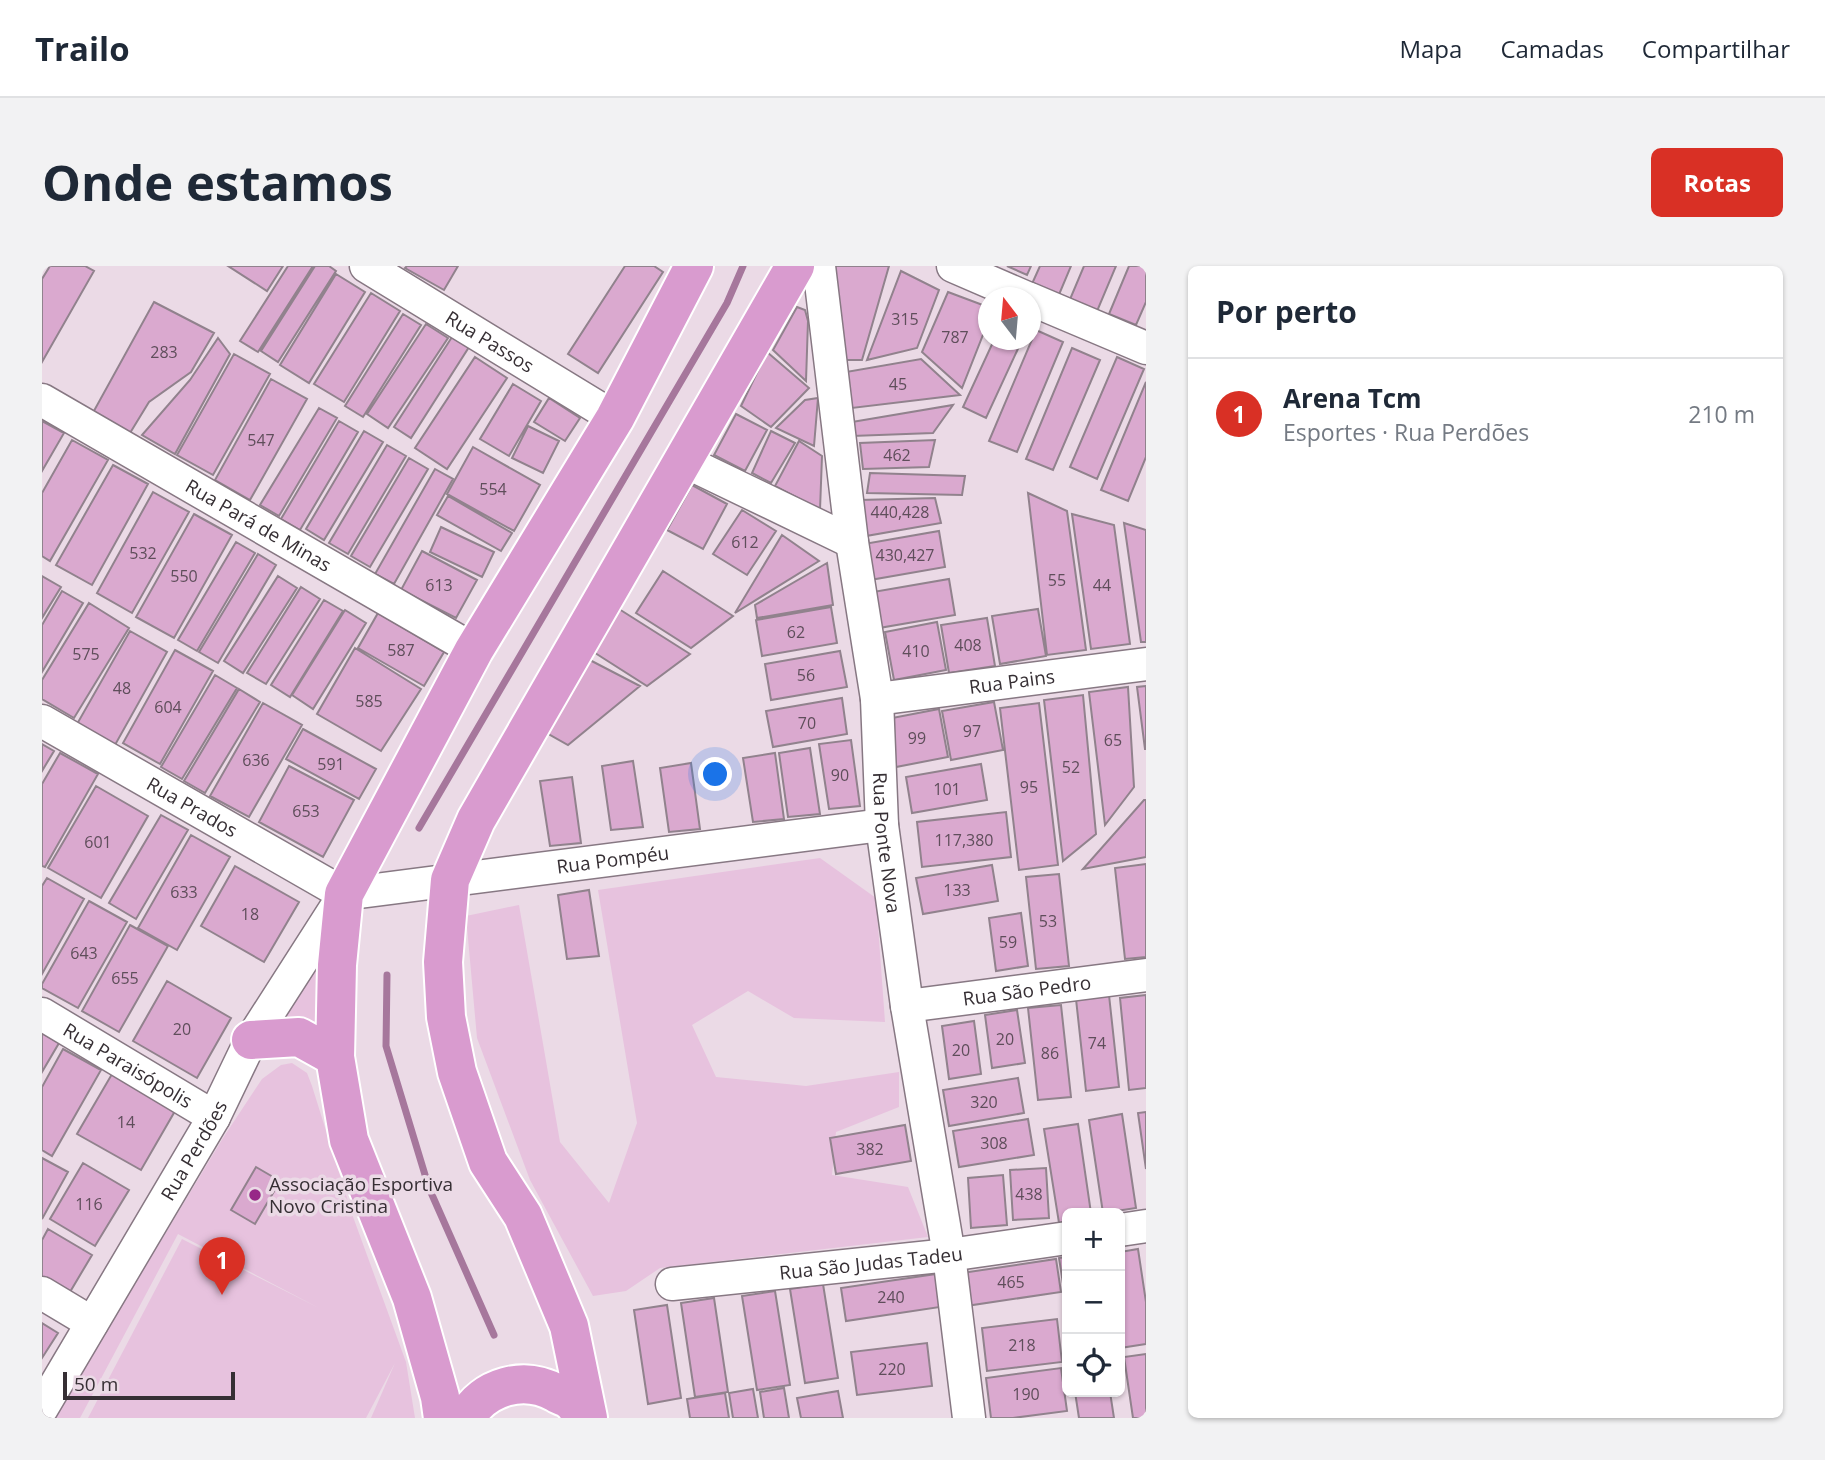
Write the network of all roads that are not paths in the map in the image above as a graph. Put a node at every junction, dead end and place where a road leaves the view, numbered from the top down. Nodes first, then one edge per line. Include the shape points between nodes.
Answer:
1 (366, 266) edge
2 (695, 266) edge
3 (795, 266) edge
4 (819, 266) edge
5 (953, 266) edge
6 (1003, 287) edge
7 (1041, 303) edge
8 (1146, 348) edge
9 (42, 400) edge
10 (615, 418) junction
11 (684, 461) junction
12 (852, 542) junction
13 (474, 650) junction
14 (1146, 664) edge
15 (877, 699) junction
16 (42, 721) edge
17 (882, 825) junction
18 (450, 880) junction
19 (344, 894) junction
20 (1146, 975) edge
21 (907, 1006) junction
22 (42, 1014) edge
23 (251, 1040) junction
24 (335, 1057) junction
25 (214, 1116) junction
26 (1146, 1226) edge
27 (1125, 1229) edge
28 (1062, 1239) edge
29 (949, 1255) junction
30 (672, 1284) dead end
31 (42, 1293) edge
32 (92, 1323) junction
33 (42, 1408) edge
34 (443, 1418) edge
35 (466, 1418) edge
36 (586, 1418) edge
37 (969, 1418) edge

1 - 10 street, Rua Passos
2 - 10 main road
3 - 11 main road
4 - 12 street, Rua Ponte Nova
5 - 6 street
7 - 8 street
9 - 13 street, Rua Pará de Minas
10 - 13 main road
11 - 12 street
11 - 18 main road via 476,820
12 - 15 street, Rua Ponte Nova
13 - 19 main road
14 - 15 street, Rua Pains
15 - 17 street, Rua Ponte Nova
16 - 19 street, Rua Prados
17 - 18 street, Rua Pompéu
17 - 21 street, Rua Ponte Nova
18 - 19 street, Rua Pompéu
18 - 36 main road via 443,962 446,1017 457,1072 488,1162 523,1216 568,1322
19 - 23 street, Rua Perdões
19 - 24 main road
20 - 21 street, Rua São Pedro
21 - 29 street, Rua Ponte Nova
22 - 25 street, Rua Paraisópolis
23 - 24 main road via 299,1037
23 - 25 street, Rua Perdões
24 - 34 main road via 349,1140 412,1298
25 - 32 street, Rua Perdões
26 - 27 street
28 - 29 street, Rua São Judas Tadeu
29 - 30 street, Rua São Judas Tadeu
29 - 37 street, Rua Ponte Nova
31 - 32 street
32 - 33 street, Rua Perdões
35 - 36 main road via 473,1404 497,1390 525,1383 544,1386 570,1400

